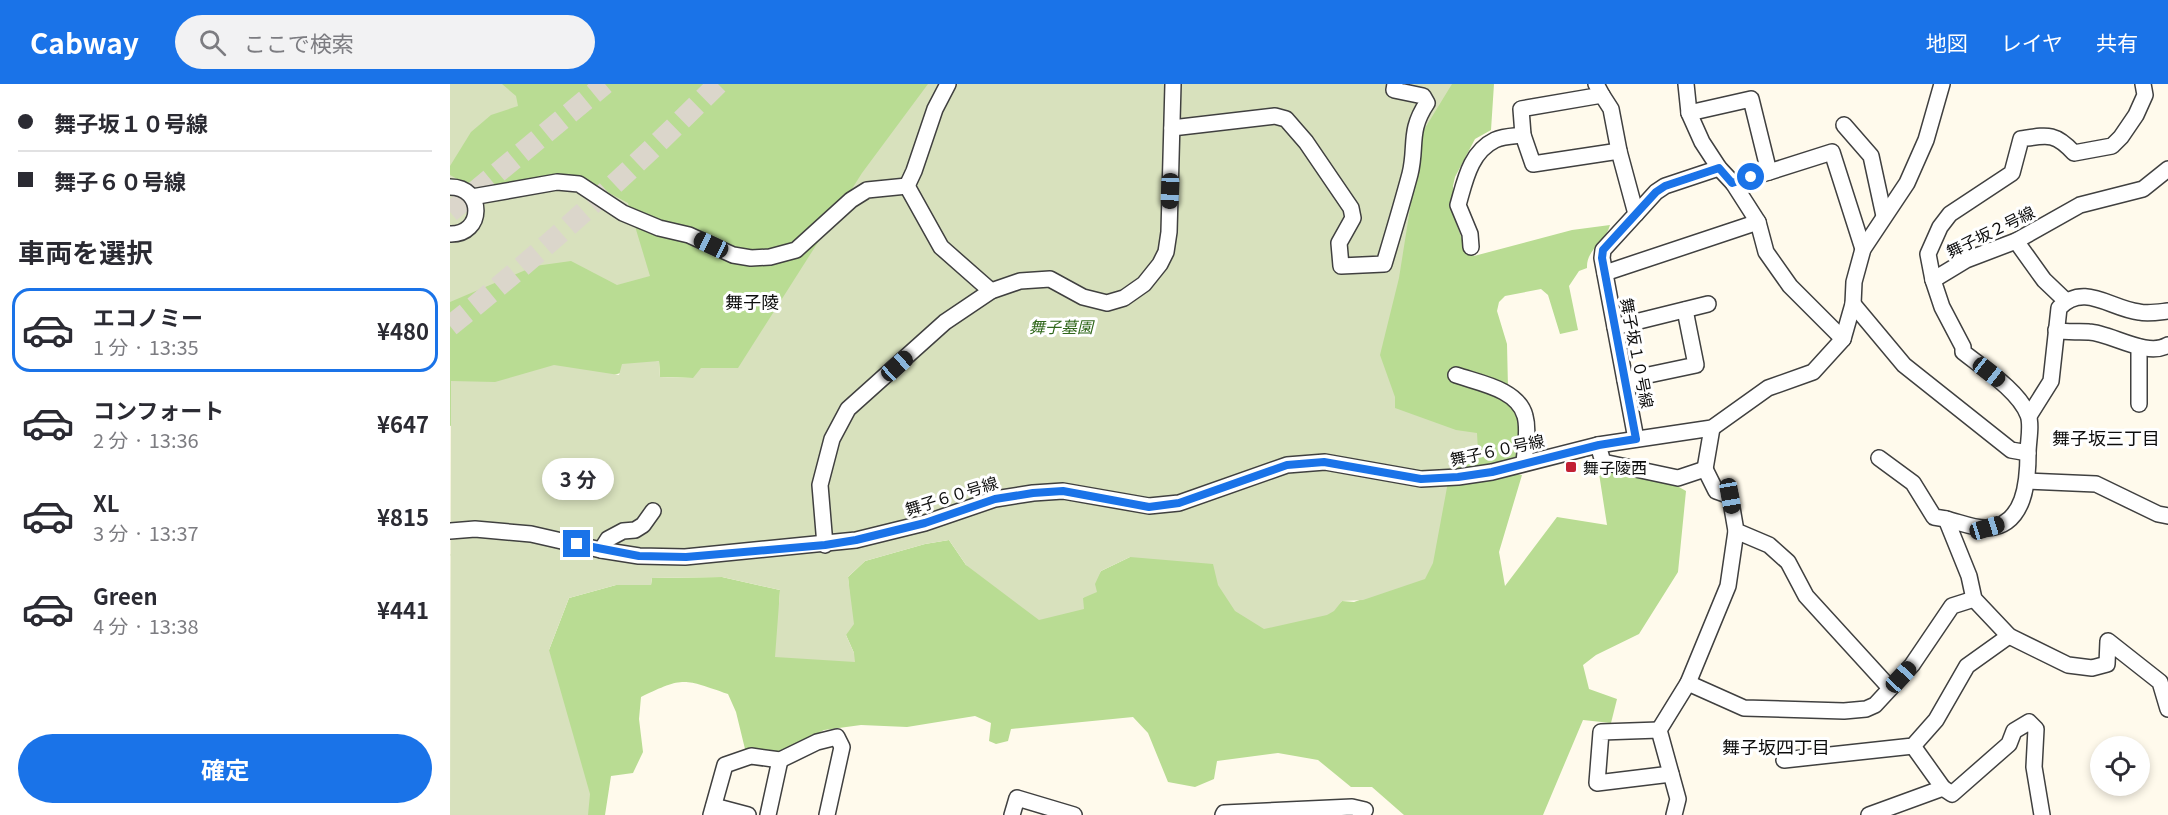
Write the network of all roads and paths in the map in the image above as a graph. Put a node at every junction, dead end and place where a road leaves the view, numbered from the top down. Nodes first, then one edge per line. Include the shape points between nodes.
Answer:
1 (948, 84) edge
2 (1173, 84) edge
3 (1395, 84) edge
4 (1686, 84) edge
5 (2143, 84) edge
6 (1946, 85) edge
7 (1599, 89) edge
8 (1689, 113) junction
9 (1844, 125) dead end
10 (1172, 128) junction
11 (1524, 135) junction
12 (1620, 151) junction
13 (1719, 168) junction
14 (2168, 169) edge
15 (1769, 172) junction
16 (1732, 183) junction
17 (907, 186) junction
18 (2168, 186) edge
19 (450, 187) edge
20 (2143, 189) junction
21 (472, 197) junction
22 (1636, 214) junction
23 (1884, 216) junction
24 (1758, 222) junction
25 (450, 234) edge
26 (2016, 241) junction
27 (1471, 247) dead end
28 (1863, 249) junction
29 (1605, 273) junction
30 (1933, 280) junction
31 (991, 291) junction
32 (2066, 301) junction
33 (1708, 304) dead end
34 (1853, 304) junction
35 (1685, 310) junction
36 (2168, 311) edge
37 (1615, 327) junction
38 (2056, 330) junction
39 (1842, 339) junction
40 (2168, 345) edge
41 (2139, 347) junction
42 (1456, 375) dead end
43 (1625, 380) junction
44 (2139, 404) dead end
45 (2029, 416) junction
46 (1712, 428) junction
47 (1636, 439) junction
48 (1599, 445) junction
49 (2028, 453) junction
50 (1879, 458) dead end
51 (1524, 463) junction
52 (1705, 469) junction
53 (2028, 481) junction
54 (653, 511) dead end
55 (2168, 516) edge
56 (1946, 519) junction
57 (635, 530) junction
58 (450, 531) edge
59 (1736, 531) junction
60 (825, 545) junction
61 (601, 550) junction
62 (639, 556) junction
63 (1974, 599) junction
64 (2009, 636) junction
65 (1688, 683) junction
66 (1890, 688) junction
67 (2168, 709) edge
68 (1659, 730) junction
69 (1913, 746) junction
70 (780, 760) junction
71 (1784, 760) dead end
72 (1671, 774) junction
73 (1948, 791) junction
74 (1365, 810) dead end
75 (713, 811) edge
76 (748, 815) edge
77 (768, 815) edge
78 (827, 815) edge
79 (1012, 815) edge
80 (1074, 815) edge
81 (1223, 815) edge
82 (1674, 815) edge
83 (1869, 815) edge
84 (2042, 815) edge

1 - 17 street
2 - 10 street
3 - 10 street via 1394,90 1423,96 1426,103 1413,133 1410,171 1384,264 1341,266 1339,243 1353,218 1351,208 1286,119 1275,116
4 - 8 street
5 - 30 street via 2145,95 2136,115 2112,146 2074,153 2062,140 2046,135 2021,139 2012,173 1950,214 1940,227 1928,254
6 - 23 street, 舞子６０号線 via 1907,183
7 - 11 street via 1521,109
7 - 12 street via 1611,109
8 - 13 street
8 - 15 street via 1759,98
9 - 23 street via 1871,156
10 - 31 street via 1166,252 1144,284 1124,298 1107,303 1083,297 1050,279 1020,281
11 - 12 street via 1533,164
11 - 27 street via 1497,139 1472,161 1458,206
12 - 22 street
13 - 16 street
13 - 22 street, 舞子坂１０号線 via 1665,186
14 - 20 street, 舞子坂２号線
15 - 16 street
15 - 28 street via 1832,152
16 - 24 street
17 - 21 street via 867,190 796,250 751,258 733,255 623,213 579,184 557,182
17 - 31 street via 941,247
18 - 20 street
19 - 21 street via 461,188
20 - 26 street, 舞子坂２号線 via 2080,205
21 - 25 street via 476,211 472,225 460,234
22 - 29 street, 舞子坂１０号線 via 1603,250
23 - 28 street, 舞子６０号線
24 - 29 street
24 - 39 street via 1766,252 1790,286
26 - 30 street, 舞子坂２号線 via 1966,260
26 - 32 street via 2044,280
28 - 34 street, 舞子６０号線
29 - 37 street, 舞子坂１０号線
30 - 45 street via 1963,352 2001,382
31 - 60 street via 945,322 848,409 832,439 820,485
32 - 36 street via 2087,296 2139,312
32 - 38 street via 2059,308
33 - 35 street
34 - 39 street, 舞子６０号線
34 - 49 street via 1904,365 2011,450
35 - 37 street
35 - 43 street via 1696,365
37 - 43 street, 舞子坂１０号線
38 - 41 street via 2090,332
38 - 45 street via 2050,381
39 - 46 street, 舞子６０号線 via 1813,372 1768,388
40 - 41 street
41 - 44 street
42 - 51 street via 1505,392 1521,408 1526,418
43 - 47 street, 舞子坂１０号線
45 - 49 street
46 - 47 street, 舞子６０号線
46 - 52 street
47 - 48 street, 舞子６０号線
48 - 51 street, 舞子６０号線
48 - 52 street via 1604,462 1678,478
49 - 53 street
50 - 56 street via 1913,483 1934,517
51 - 60 street, 舞子６０号線 via 1492,472 1421,479 1324,462 1287,465 1179,503 1149,507 1063,491 1033,493 995,499 925,523
52 - 59 street via 1716,491 1730,496
53 - 55 street via 2096,484
53 - 56 street via 2017,510 2004,523 1987,528
54 - 57 street
56 - 63 street
57 - 61 street via 608,539
57 - 62 street
58 - 61 street, 舞子６０号線 via 531,534
59 - 65 street via 1728,586
59 - 66 street via 1769,545 1788,562 1806,596
60 - 62 street, 舞子６０号線 via 686,557
61 - 62 street, 舞子６０号線
63 - 64 street
63 - 66 street via 1952,606 1912,665
64 - 67 street via 2068,665 2092,668 2107,664 2108,641 2160,682
64 - 69 street via 1967,666 1936,720
65 - 66 street via 1744,708 1801,710 1866,709
65 - 68 street
68 - 72 street
68 - 72 street via 1601,732 1597,783
69 - 71 street
69 - 73 street
70 - 75 street via 751,756 725,765
70 - 77 street
70 - 78 street via 837,737 842,747
72 - 82 street via 1678,799
73 - 83 street
73 - 84 street via 2009,744 2014,731 2029,722 2036,729 2034,767
74 - 81 street via 1352,807
75 - 76 street
79 - 80 street via 1017,798

